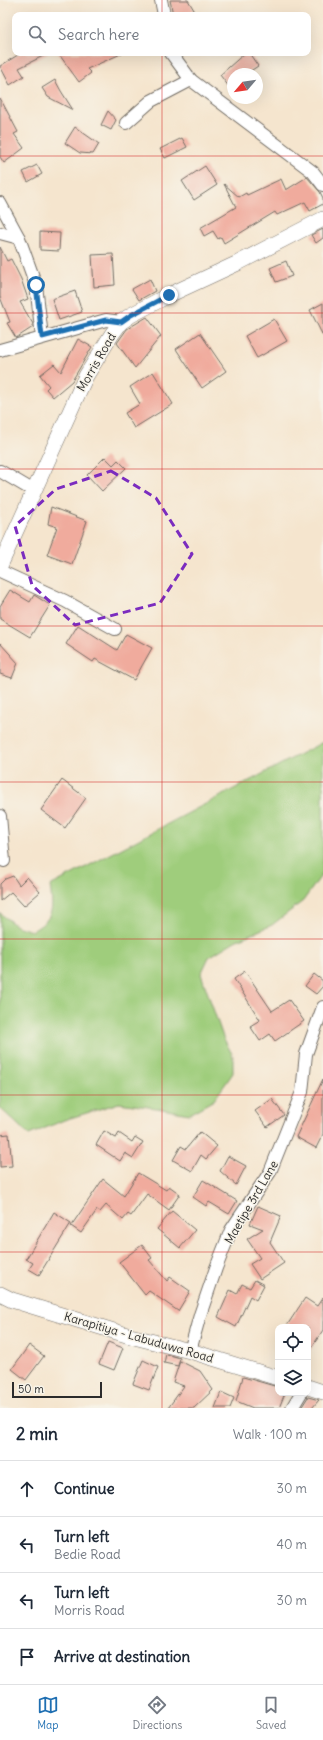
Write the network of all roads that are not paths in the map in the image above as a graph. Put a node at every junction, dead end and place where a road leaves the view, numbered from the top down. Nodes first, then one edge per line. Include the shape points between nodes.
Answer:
1 (161, 0) edge
2 (163, 12) edge
3 (174, 56) edge
4 (191, 80) junction
5 (126, 123) dead end
6 (323, 184) edge
7 (0, 203) edge
8 (323, 219) edge
9 (0, 234) edge
10 (19, 238) junction
11 (121, 322) junction
12 (42, 337) junction
13 (0, 350) edge
14 (0, 471) edge
15 (34, 491) junction
16 (0, 566) edge
17 (0, 571) edge
18 (115, 629) dead end
19 (0, 816) edge
20 (4, 861) dead end
21 (323, 1007) edge
22 (0, 1294) edge
23 (190, 1351) junction
24 (275, 1377) edge
25 (311, 1388) edge
26 (323, 1392) edge
27 (299, 1396) edge
28 (292, 1408) edge

1 - 2 street
3 - 4 street
4 - 5 street via 151,101
4 - 6 street via 313,172
7 - 10 street
8 - 11 main road, Morris Road via 169,295
9 - 10 street
10 - 12 street via 36,285
11 - 12 street via 106,320
11 - 15 main road, Morris Road via 86,376
12 - 13 street
14 - 15 street
15 - 16 main road, Morris Road
17 - 18 street via 65,601
19 - 20 street
21 - 23 street, Maetipe 3rd Lane via 306,1054 302,1092 270,1172 231,1230 200,1315
22 - 23 main road, Karapitiya - Labuduwa Road via 93,1325
23 - 24 main road, Karapitiya - Labuduwa Road
25 - 26 main road
27 - 28 street

